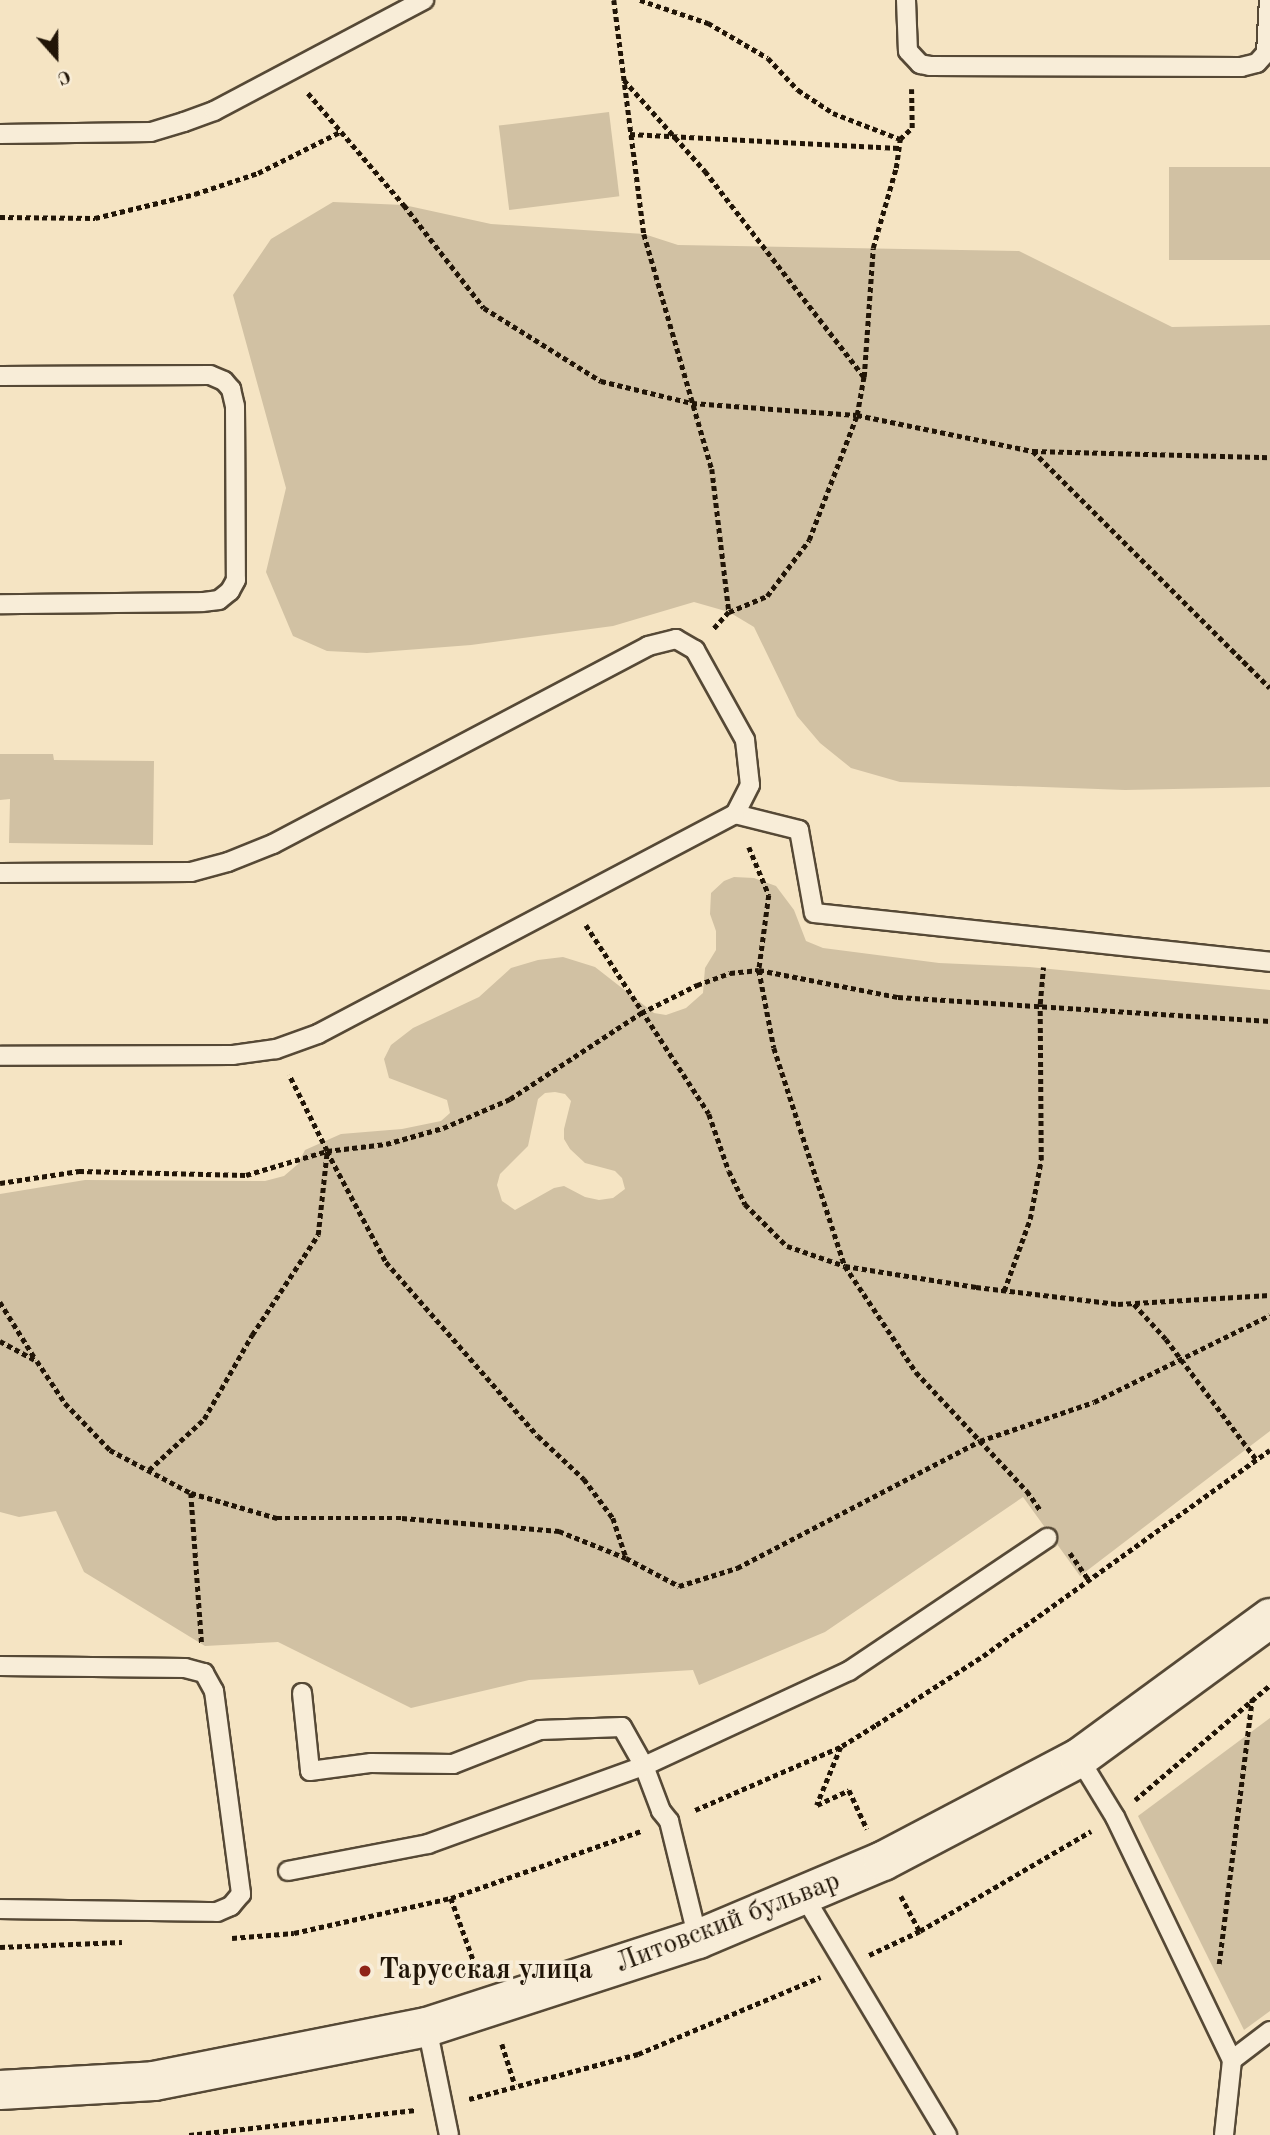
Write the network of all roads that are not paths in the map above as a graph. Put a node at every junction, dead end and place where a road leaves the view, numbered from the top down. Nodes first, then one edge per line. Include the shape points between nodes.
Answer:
1 (424, 0) edge
2 (906, 0) edge
3 (1269, 0) edge
4 (0, 134) edge
5 (0, 376) edge
6 (0, 604) edge
7 (735, 814) junction
8 (0, 873) edge
9 (1270, 962) edge
10 (0, 1056) edge
11 (1047, 1538) dead end
12 (1270, 1618) edge
13 (0, 1666) edge
14 (303, 1693) dead end
15 (1079, 1758) junction
16 (644, 1766) junction
17 (288, 1871) dead end
18 (804, 1896) junction
19 (0, 1909) edge
20 (698, 1939) junction
21 (427, 2027) junction
22 (1270, 2031) edge
23 (1232, 2060) junction
24 (0, 2090) edge
25 (449, 2135) edge
26 (947, 2135) edge
27 (1224, 2135) edge

1 - 4 lane via 214,111 151,132
2 - 3 lane via 906,41 911,56 930,66 1241,67 1257,63 1266,53
5 - 6 lane via 210,375 224,381 231,388 235,406 236,553 236,580 219,600
7 - 8 lane via 750,785 744,740 695,650 676,639 648,646 273,844 228,862 191,872
7 - 9 lane via 799,830 814,913
7 - 10 lane via 318,1034 276,1049 233,1055
11 - 16 lane via 849,1671
12 - 15 main road, Литовский бульвар
13 - 19 lane via 204,1672 214,1690 241,1895 217,1912
14 - 16 lane via 310,1771 371,1763 453,1764 540,1730 622,1727
15 - 18 main road, Литовский бульвар via 883,1861
15 - 23 lane via 1115,1817
16 - 17 lane via 428,1843
16 - 20 lane via 669,1821
18 - 20 main road, Литовский бульвар
18 - 26 lane
20 - 21 main road, Литовский бульвар
21 - 24 main road, Литовский бульвар via 154,2081
21 - 25 lane
22 - 23 lane
23 - 27 lane

